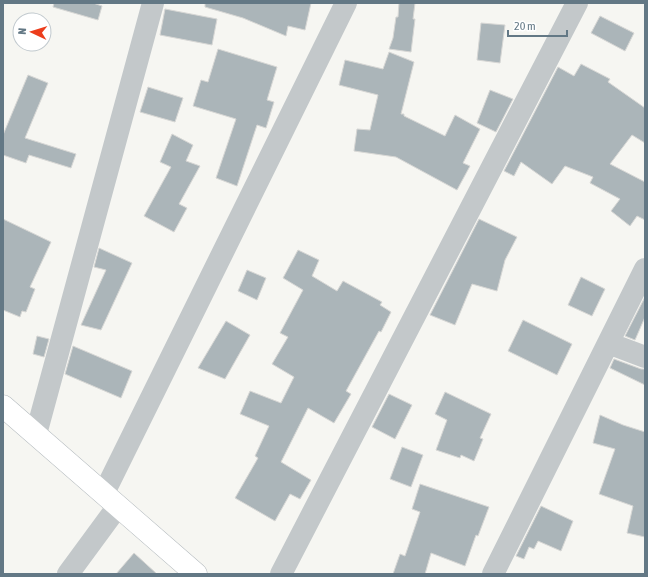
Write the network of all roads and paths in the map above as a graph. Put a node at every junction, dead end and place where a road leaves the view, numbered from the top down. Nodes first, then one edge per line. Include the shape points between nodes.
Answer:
1 (153, 3) edge
2 (346, 3) edge
3 (577, 3) edge
4 (645, 269) edge
5 (608, 343) junction
6 (645, 357) edge
7 (3, 406) edge
8 (36, 434) junction
9 (111, 500) junction
10 (68, 574) edge
11 (196, 574) edge
12 (281, 574) edge
13 (493, 574) edge

1 - 8 street
2 - 9 street
3 - 12 street
4 - 5 street
5 - 6 street
5 - 13 street
7 - 8 street
8 - 9 street
9 - 10 street
9 - 11 street

